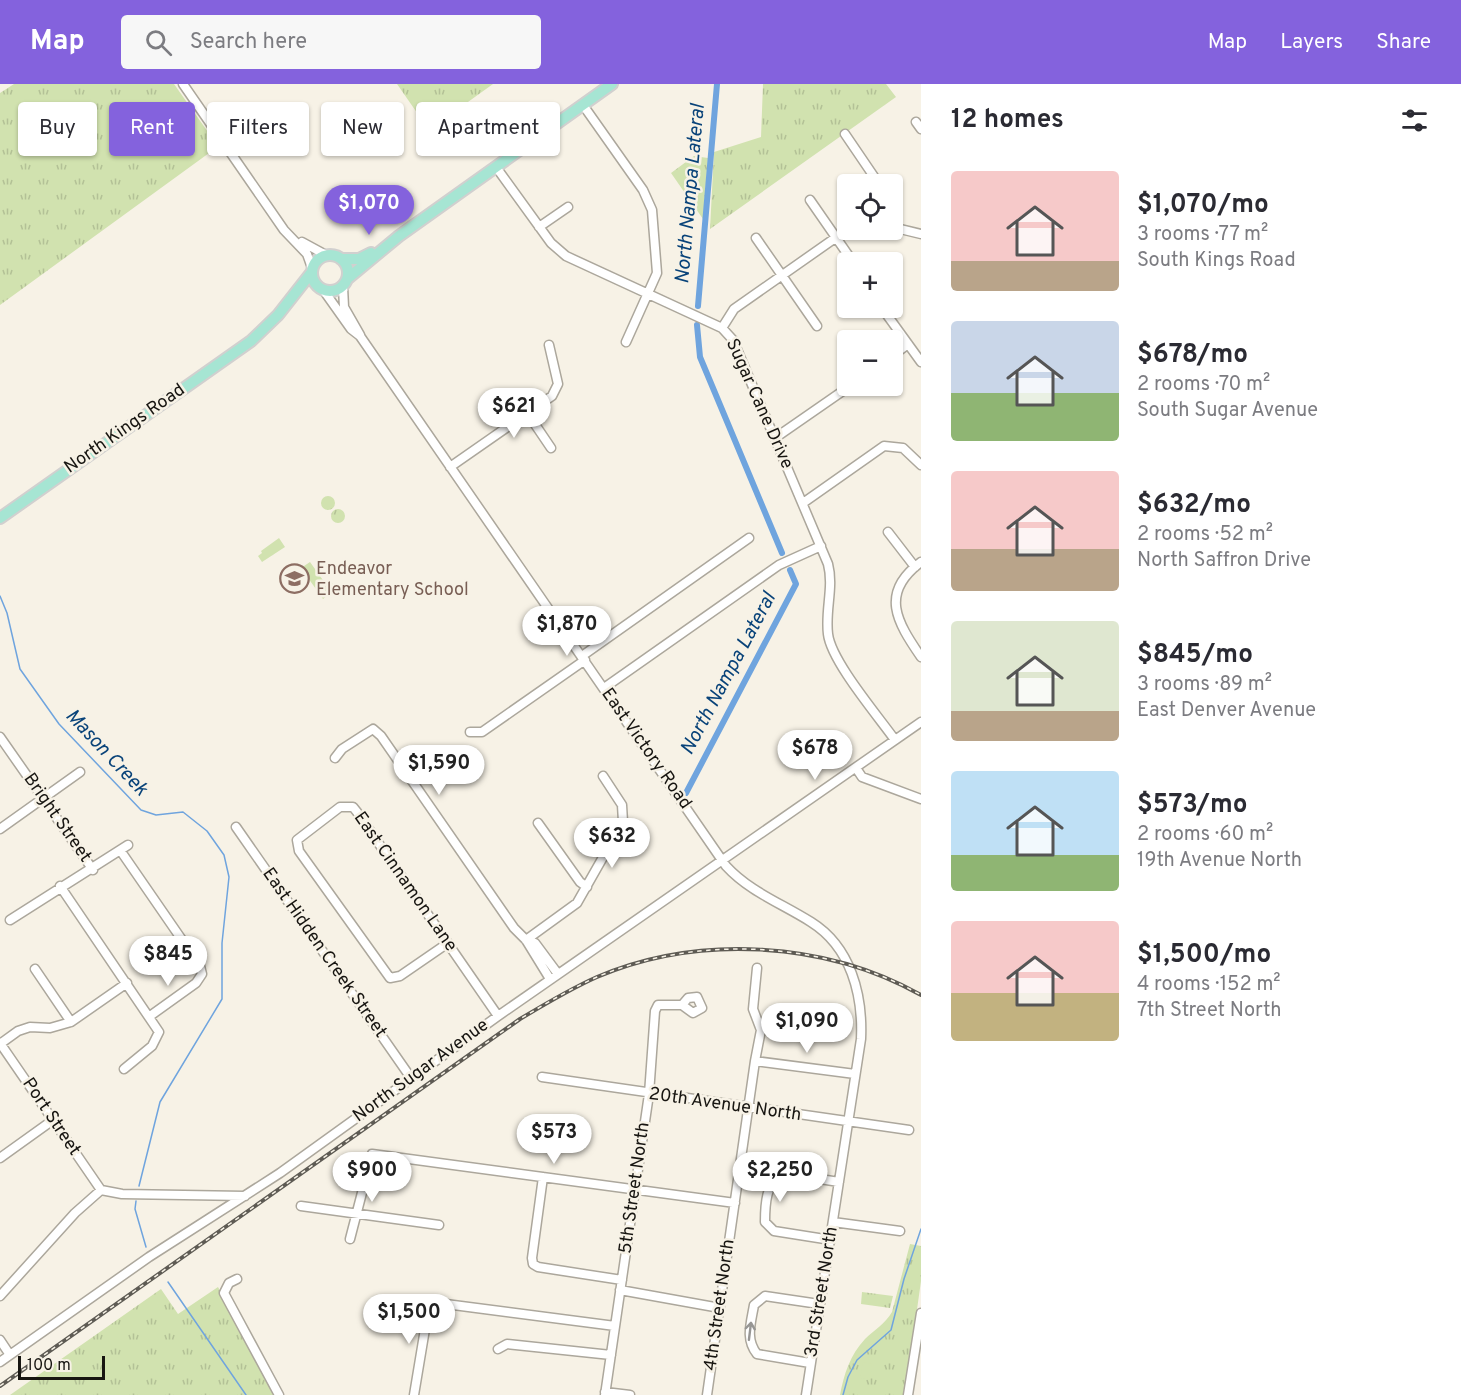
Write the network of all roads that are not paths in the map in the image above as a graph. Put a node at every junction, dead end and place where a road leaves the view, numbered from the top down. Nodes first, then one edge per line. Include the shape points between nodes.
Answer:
1 (183, 84) edge
2 (612, 84) edge
3 (583, 105) junction
4 (845, 134) dead end
5 (496, 166) junction
6 (872, 174) edge
7 (810, 200) dead end
8 (568, 207) dead end
9 (277, 217) junction
10 (539, 227) junction
11 (903, 230) edge
12 (921, 234) edge
13 (399, 236) junction
14 (836, 237) junction
15 (756, 238) dead end
16 (846, 252) edge
17 (326, 255) junction
18 (341, 259) junction
19 (311, 271) junction
20 (782, 275) junction
21 (345, 283) junction
22 (322, 290) junction
23 (648, 294) junction
24 (889, 318) edge
25 (817, 326) dead end
26 (722, 328) junction
27 (360, 336) junction
28 (251, 340) junction
29 (626, 342) dead end
30 (908, 344) junction
31 (549, 345) dead end
32 (903, 348) edge
33 (921, 362) edge
34 (837, 395) edge
35 (528, 414) junction
36 (775, 438) junction
37 (551, 448) dead end
38 (921, 465) edge
39 (450, 467) junction
40 (802, 502) junction
41 (0, 518) edge
42 (888, 532) dead end
43 (749, 538) dead end
44 (821, 546) junction
45 (918, 564) edge
46 (919, 651) edge
47 (583, 658) junction
48 (604, 688) junction
49 (921, 722) edge
50 (470, 732) dead end
51 (0, 737) edge
52 (895, 740) junction
53 (335, 758) dead end
54 (856, 768) junction
55 (80, 772) dead end
56 (603, 776) dead end
57 (43, 799) junction
58 (921, 799) edge
59 (538, 823) dead end
60 (236, 827) dead end
61 (0, 829) edge
62 (723, 861) junction
63 (93, 870) junction
64 (60, 886) junction
65 (587, 887) junction
66 (10, 920) dead end
67 (526, 940) junction
68 (448, 943) junction
69 (758, 968) dead end
70 (35, 969) dead end
71 (853, 975) joint
72 (554, 977) junction
73 (127, 983) junction
74 (682, 1005) dead end
75 (150, 1016) junction
76 (498, 1016) junction
77 (71, 1022) junction
78 (0, 1044) edge
79 (755, 1061) junction
80 (124, 1070) dead end
81 (855, 1074) junction
82 (542, 1077) dead end
83 (411, 1078) junction
84 (649, 1094) junction
85 (748, 1109) junction
86 (53, 1120) junction
87 (848, 1122) junction
88 (909, 1130) dead end
89 (0, 1158) edge
90 (543, 1177) junction
91 (839, 1182) junction
92 (635, 1188) junction
93 (101, 1190) junction
94 (245, 1196) junction
95 (735, 1203) junction
96 (301, 1206) dead end
97 (357, 1214) junction
98 (833, 1222) junction
99 (439, 1226) dead end
100 (900, 1232) dead end
101 (350, 1239) dead end
102 (831, 1240) junction
103 (237, 1280) dead end
104 (622, 1280) junction
105 (620, 1290) junction
106 (0, 1296) edge
107 (819, 1304) junction
108 (720, 1308) junction
109 (921, 1313) edge
110 (615, 1326) junction
111 (920, 1334) edge
112 (0, 1340) edge
113 (498, 1349) dead end
114 (10, 1355) junction
115 (611, 1355) junction
116 (0, 1362) edge
117 (810, 1363) junction
118 (605, 1394) edge
119 (279, 1395) edge
120 (414, 1395) edge
121 (630, 1395) edge
122 (707, 1395) edge
123 (806, 1395) edge
124 (908, 1395) edge

1 - 9 street
2 - 3 main road
3 - 5 main road
3 - 23 street via 648,198 657,267
4 - 6 street
5 - 10 street, Sugar Cane Drive
5 - 13 main road
7 - 14 street
8 - 10 street
9 - 17 street via 300,241
9 - 19 street via 307,254
10 - 23 street, Sugar Cane Drive via 566,256
11 - 12 street
13 - 18 main road via 363,258
13 - 21 main road
14 - 16 street
14 - 20 street
15 - 20 street
17 - 18 main road
17 - 19 main road via 317,260
18 - 21 main road via 347,268
19 - 22 main road via 314,283
19 - 28 main road, North Kings Road via 278,315
20 - 25 street
20 - 26 street via 734,309
21 - 22 main road via 334,291
21 - 27 street, East Victory Road via 344,307
22 - 27 street, East Victory Road
22 - 28 main road, North Kings Road via 303,294 276,325
23 - 26 street, Sugar Cane Drive
23 - 29 street
24 - 30 street
26 - 36 street, Sugar Cane Drive via 737,348
27 - 39 street, East Victory Road
28 - 41 main road, North Kings Road
30 - 32 street
30 - 33 street
31 - 35 street via 557,390
34 - 36 street
35 - 37 street
35 - 39 street
36 - 40 street, Sugar Cane Drive
38 - 40 street via 903,448 884,446
39 - 47 street, East Victory Road
40 - 44 street, Sugar Cane Drive
42 - 45 street
43 - 47 street
44 - 48 street via 779,565
44 - 52 street, Sugar Cane Drive via 831,575 828,631 833,650
45 - 46 street via 898,589 896,611 903,632
47 - 48 street, East Victory Road
47 - 50 street via 482,732
48 - 62 street, East Victory Road
49 - 52 street, North Sugar Avenue
51 - 57 street, Bright Street
52 - 54 street, North Sugar Avenue
53 - 67 street via 364,733 373,729 381,736
54 - 58 street via 862,777
54 - 62 street, North Sugar Avenue
55 - 57 street
56 - 65 street via 622,805 623,822
57 - 61 street
57 - 63 street, Bright Street
59 - 65 street
60 - 83 street, East Hidden Creek Street
62 - 71 street, East Victory Road via 752,890 812,922 841,952
62 - 72 street, North Sugar Avenue
63 - 64 street
63 - 75 street via 124,847 200,966 202,974 196,983
64 - 66 street
64 - 73 street, Bright Street
65 - 67 street via 577,903
67 - 72 street
68 - 68 street, East Cinnamon Lane via 400,976 390,978 296,843 300,836 340,807 353,807
68 - 76 street, East Cinnamon Lane
69 - 79 street, 4th Street North via 753,1009 761,1030
70 - 77 street
71 - 81 street, 3rd Street North via 862,1013
72 - 76 street, North Sugar Avenue
73 - 75 street, Bright Street
73 - 77 street
74 - 84 street, 5th Street North via 658,1005 655,1011
75 - 80 street, Bright Street via 159,1032 152,1046
76 - 83 street, North Sugar Avenue
77 - 78 street via 50,1028 30,1027
78 - 86 street, Port Street
79 - 81 street
79 - 85 street, 4th Street North
81 - 87 street, 3rd Street North
82 - 84 street, 20th Avenue North
83 - 94 street, North Sugar Avenue
84 - 85 street, 20th Avenue North
84 - 92 street, 5th Street North
85 - 87 street, 20th Avenue North
85 - 95 street, 4th Street North
86 - 89 street
86 - 93 street, Port Street
87 - 88 street, 20th Avenue North
87 - 91 street, 3rd Street North
90 - 92 street
90 - 97 street via 372,1154
90 - 104 street via 533,1264 538,1268
91 - 98 street, 3rd Street North
91 - 102 street via 782,1173 772,1182 765,1211 765,1222 774,1231
92 - 95 street
92 - 104 street, 5th Street North
93 - 94 street via 122,1194
93 - 106 street
94 - 114 street, North Sugar Avenue via 149,1257
95 - 108 street, 4th Street North
96 - 97 street
97 - 99 street
97 - 101 street
98 - 100 street
98 - 102 street, 3rd Street North
102 - 107 street, 3rd Street North
103 - 119 street via 224,1293
104 - 105 street, 5th Street North
105 - 108 street
105 - 110 street, 5th Street North
107 - 117 street, 3rd Street North
117 -> 107 street via 757,1354 749,1341 754,1305 765,1296
108 - 122 street, 4th Street North
109 - 111 street
110 - 115 street, 5th Street North
110 - 120 street via 432,1305
111 - 124 street
112 - 114 street
113 - 115 street via 507,1344
114 - 116 street, North Sugar Avenue
115 - 118 street, 5th Street North
117 - 123 street, 3rd Street North
118 - 121 street

